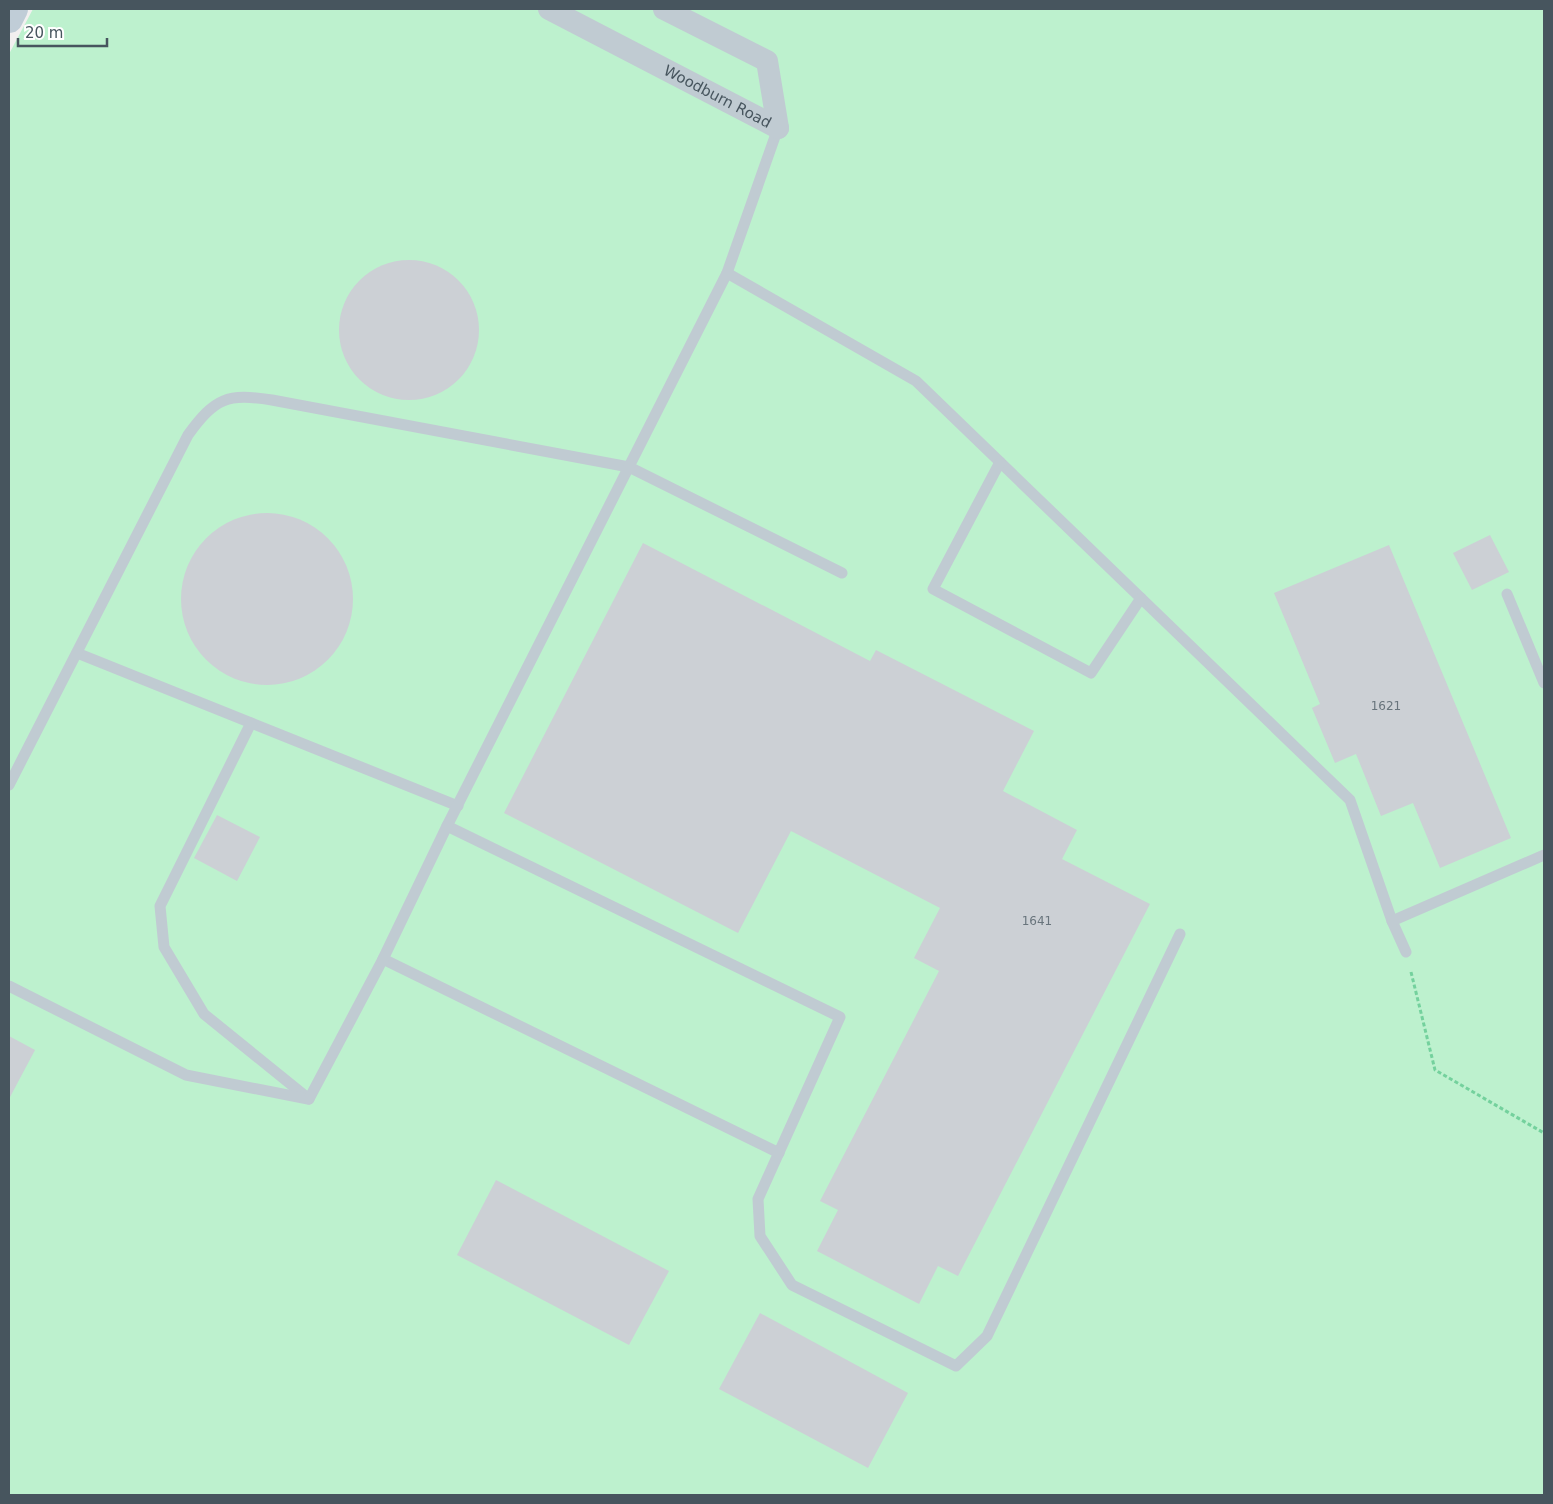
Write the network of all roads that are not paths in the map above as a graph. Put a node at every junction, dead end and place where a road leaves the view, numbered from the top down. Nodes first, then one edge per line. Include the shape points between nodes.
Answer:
1 (14, 9) edge
2 (549, 9) edge
3 (664, 9) edge
4 (9, 19) edge
5 (778, 128) junction
6 (727, 273) junction
7 (1000, 462) junction
8 (629, 467) junction
9 (842, 573) dead end
10 (1507, 594) dead end
11 (1141, 598) junction
12 (77, 653) junction
13 (1544, 683) edge
14 (251, 723) junction
15 (9, 785) edge
16 (458, 806) junction
17 (447, 826) junction
18 (1544, 856) edge
19 (1392, 921) junction
20 (1180, 934) dead end
21 (1406, 952) road end
22 (383, 959) junction
23 (9, 986) edge
24 (309, 1099) junction
25 (779, 1153) junction

1 - 4 main road
2 - 5 street, Woodburn Road
3 - 5 street, Woodburn Road via 767,61
5 - 6 lane
6 - 7 lane via 916,381
6 - 8 lane
7 - 11 lane
7 - 11 lane via 933,589 1091,673
8 - 9 lane
8 - 12 lane via 236,396 220,402 204,414 188,434
8 - 16 lane
10 - 13 lane
11 - 19 lane via 1350,800
12 - 14 lane
12 - 15 lane
14 - 16 lane
14 - 24 lane via 160,906 164,947 204,1014
16 - 17 lane
17 - 22 lane
17 - 25 lane via 840,1017
18 - 19 lane
19 - 21 lane
20 - 25 lane via 987,1336 956,1366 792,1285 760,1236 758,1199
22 - 24 lane
22 - 25 lane
23 - 24 lane via 186,1075

